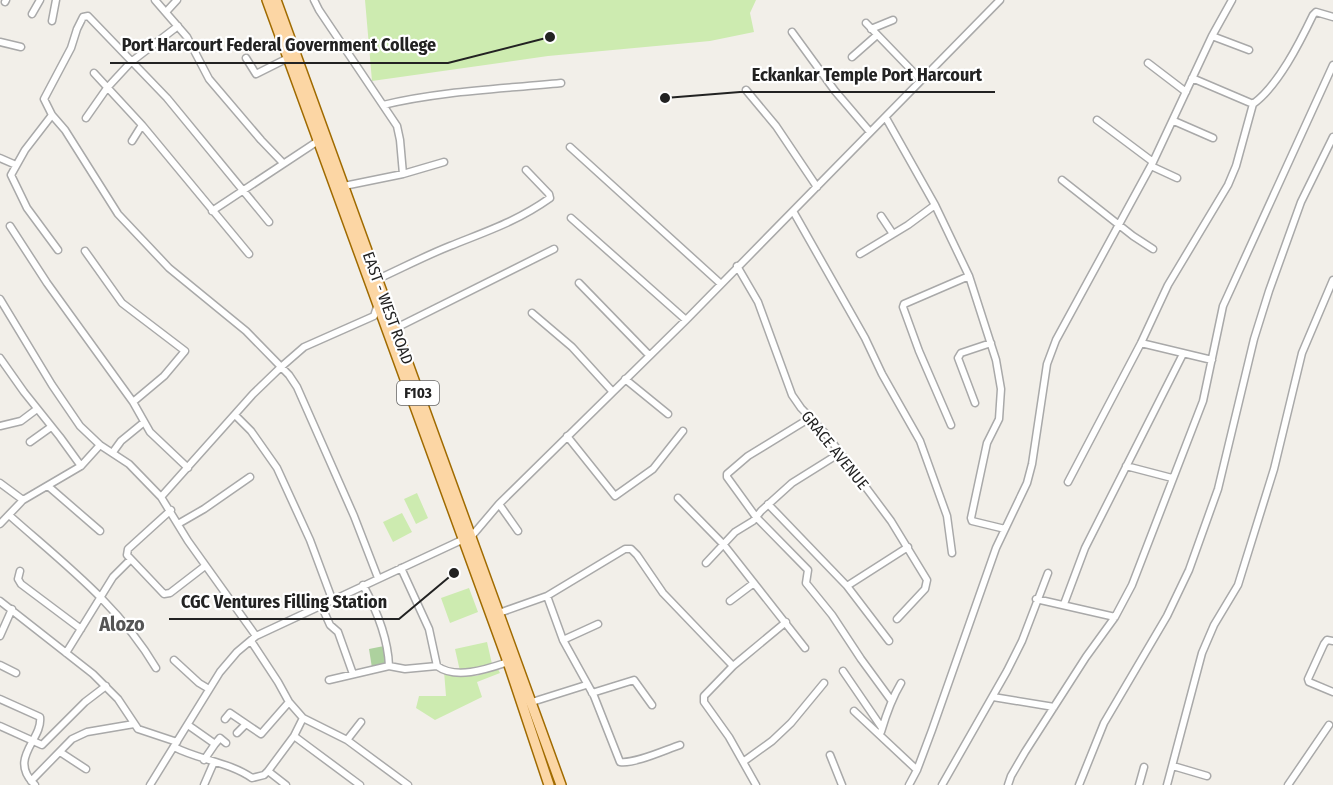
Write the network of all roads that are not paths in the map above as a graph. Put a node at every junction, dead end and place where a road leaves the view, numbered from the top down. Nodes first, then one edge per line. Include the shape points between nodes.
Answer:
1 (40, 0) edge
2 (56, 0) edge
3 (155, 0) edge
4 (177, 0) edge
5 (267, 0) edge
6 (276, 0) edge
7 (314, 0) edge
8 (1000, 0) edge
9 (1232, 0) edge
10 (166, 12) junction
11 (32, 14) dead end
12 (1333, 17) edge
13 (893, 20) dead end
14 (52, 21) dead end
15 (178, 26) junction
16 (792, 32) dead end
17 (877, 35) junction
18 (1212, 36) junction
19 (0, 42) edge
20 (21, 47) dead end
21 (1249, 50) dead end
22 (852, 57) dead end
23 (246, 58) dead end
24 (288, 58) junction
25 (131, 62) junction
26 (1148, 63) dead end
27 (1333, 65) edge
28 (94, 73) dead end
29 (1192, 78) junction
30 (921, 80) junction
31 (561, 83) dead end
32 (107, 88) junction
33 (746, 90) dead end
34 (1186, 92) junction
35 (1253, 104) junction
36 (383, 105) junction
37 (52, 115) junction
38 (86, 118) dead end
39 (886, 118) junction
40 (1097, 120) dead end
41 (1174, 121) junction
42 (142, 125) junction
43 (870, 132) junction
44 (1333, 137) edge
45 (1213, 138) dead end
46 (132, 141) dead end
47 (318, 141) junction
48 (570, 147) dead end
49 (0, 158) edge
50 (444, 162) dead end
51 (283, 163) junction
52 (1152, 164) junction
53 (16, 165) junction
54 (526, 170) dead end
55 (403, 174) junction
56 (1178, 178) dead end
57 (1062, 180) dead end
58 (344, 186) junction
59 (818, 187) junction
60 (243, 189) junction
61 (935, 205) junction
62 (212, 211) junction
63 (793, 212) junction
64 (881, 216) dead end
65 (571, 218) dead end
66 (269, 222) dead end
67 (1118, 224) junction
68 (10, 226) dead end
69 (893, 234) junction
70 (554, 249) dead end
71 (1153, 249) dead end
72 (58, 250) dead end
73 (85, 250) dead end
74 (249, 254) dead end
75 (860, 254) dead end
76 (737, 266) junction
77 (969, 276) junction
78 (378, 279) junction
79 (1333, 280) edge
80 (579, 284) dead end
81 (721, 284) junction
82 (0, 299) edge
83 (381, 303) junction
84 (532, 314) dead end
85 (686, 320) junction
86 (394, 329) junction
87 (991, 343) junction
88 (1141, 343) junction
89 (1183, 354) junction
90 (649, 355) junction
91 (0, 358) edge
92 (1212, 360) junction
93 (281, 367) junction
94 (625, 379) junction
95 (612, 391) junction
96 (133, 402) junction
97 (975, 403) dead end
98 (37, 409) junction
99 (668, 414) dead end
100 (235, 415) junction
101 (810, 418) junction
102 (143, 423) junction
103 (951, 425) dead end
104 (0, 426) edge
105 (51, 427) junction
106 (683, 430) dead end
107 (567, 436) junction
108 (30, 442) dead end
109 (100, 445) junction
110 (113, 452) junction
111 (840, 453) junction
112 (81, 466) junction
113 (1126, 466) junction
114 (188, 468) junction
115 (250, 477) dead end
116 (1172, 478) junction
117 (1068, 482) dead end
118 (0, 483) edge
119 (48, 486) junction
120 (161, 497) junction
121 (678, 498) dead end
122 (23, 500) junction
123 (499, 504) junction
124 (768, 504) junction
125 (171, 510) junction
126 (9, 515) junction
127 (756, 517) junction
128 (0, 524) edge
129 (178, 524) junction
130 (1005, 529) junction
131 (100, 531) dead end
132 (518, 531) dead end
133 (467, 538) junction
134 (724, 545) junction
135 (908, 547) junction
136 (952, 553) dead end
137 (130, 560) junction
138 (705, 563) dead end
139 (205, 566) junction
140 (401, 568) junction
141 (20, 572) dead end
142 (1047, 573) dead end
143 (378, 578) junction
144 (753, 583) junction
145 (363, 585) junction
146 (847, 586) junction
147 (101, 596) junction
148 (547, 596) junction
149 (332, 599) junction
150 (1036, 599) junction
151 (0, 601) edge
152 (730, 601) dead end
153 (1064, 604) junction
154 (321, 605) junction
155 (12, 609) junction
156 (499, 613) junction
157 (1115, 617) junction
158 (897, 619) dead end
159 (786, 622) junction
160 (598, 624) dead end
161 (81, 629) junction
162 (0, 636) edge
163 (253, 639) junction
164 (564, 640) junction
165 (889, 641) dead end
166 (1333, 641) edge
167 (805, 648) dead end
168 (66, 653) junction
169 (174, 660) dead end
170 (508, 662) junction
171 (0, 665) edge
172 (389, 666) junction
173 (437, 666) junction
174 (734, 666) junction
175 (156, 668) dead end
176 (843, 671) dead end
177 (15, 673) dead end
178 (353, 674) junction
179 (329, 680) dead end
180 (824, 683) dead end
181 (901, 683) dead end
182 (106, 686) junction
183 (586, 686) junction
184 (209, 689) junction
185 (592, 693) junction
186 (1333, 693) edge
187 (993, 697) junction
188 (0, 699) edge
189 (891, 700) junction
190 (289, 702) junction
191 (532, 702) junction
192 (652, 705) dead end
193 (1054, 707) junction
194 (854, 711) dead end
195 (303, 718) junction
196 (225, 719) dead end
197 (361, 722) dead end
198 (134, 724) junction
199 (246, 724) junction
200 (188, 725) junction
201 (1329, 725) dead end
202 (0, 726) edge
203 (882, 729) junction
204 (237, 733) dead end
205 (294, 736) junction
206 (880, 737) junction
207 (348, 740) junction
208 (31, 741) junction
209 (176, 744) junction
210 (215, 744) junction
211 (226, 744) dead end
212 (680, 745) dead end
213 (60, 752) junction
214 (830, 755) dead end
215 (204, 760) junction
216 (214, 762) junction
217 (743, 762) junction
218 (1173, 766) junction
219 (1144, 767) dead end
220 (86, 769) dead end
221 (917, 770) junction
222 (268, 771) junction
223 (1207, 776) dead end
224 (33, 783) edge
225 (150, 785) edge
226 (204, 785) edge
227 (286, 785) edge
228 (360, 785) edge
229 (408, 785) edge
230 (548, 785) edge
231 (561, 785) edge
232 (756, 785) edge
233 (842, 785) edge
234 (909, 785) edge
235 (942, 785) edge
236 (1008, 785) edge
237 (1079, 785) edge
238 (1139, 785) edge
239 (1167, 785) edge
240 (1288, 785) edge

1 - 11 street
2 - 14 street
3 - 10 street
4 - 10 street
5 - 24 main road, EAST - WEST ROAD / F103
6 - 58 main road, EAST - WEST ROAD / F103
7 - 36 street
8 - 30 street
9 - 18 street
10 - 15 street
12 - 35 street via 1317,12 1313,15 1274,82
13 - 17 street via 868,26
15 - 25 street
15 - 51 street via 209,79
16 - 43 street
17 - 22 street
17 - 30 street
18 - 21 street
18 - 29 street
19 - 20 street
23 - 24 street via 256,74
24 - 47 main road, EAST - WEST ROAD / F103
25 - 32 street
25 - 37 street via 88,16 83,17 44,99
25 - 60 street
26 - 34 street
27 - 92 street via 1223,306
28 - 32 street
29 - 34 street
29 - 35 street
30 - 39 street
31 - 36 street
32 - 38 street
32 - 42 street
33 - 59 street
34 - 41 street
35 - 88 street via 1228,185 1168,285
36 - 55 street via 397,126
37 - 53 street
37 - 93 street via 118,214 169,268 246,331
39 - 43 street
39 - 61 street
40 - 52 street
41 - 45 street
41 - 52 street
42 - 46 street
42 - 62 street
43 - 59 street
44 - 237 street via 1301,202 1269,291 1218,489 1190,570 1104,723
47 - 51 street
47 - 83 main road, EAST - WEST ROAD / F103
48 - 81 street
49 - 53 street
50 - 55 street
51 - 60 street
52 - 56 street
52 - 67 street
53 - 72 street via 11,178 27,208
54 - 78 street via 550,198 530,213
55 - 58 street
57 - 67 street
58 - 78 main road, EAST - WEST ROAD / F103
59 - 63 street
60 - 62 street
60 - 66 street
61 - 69 street
61 - 77 street
62 - 74 street
63 - 76 street
63 - 136 street via 920,441 947,516
64 - 69 street
65 - 85 street
67 - 71 street
67 - 130 street via 1047,364 1032,464
68 - 96 street
69 - 75 street
70 - 86 street
73 - 96 street via 122,303 185,351 164,376
76 - 81 street
76 - 101 street, GRACE AVENUE via 758,302 792,395
77 - 87 street
77 - 103 street via 903,307
78 - 83 main road, EAST - WEST ROAD / F103
79 - 218 street via 1302,353 1276,459 1238,585 1202,653
80 - 90 street
81 - 85 street
82 - 109 street via 80,426
83 - 86 main road, EAST - WEST ROAD / F103
83 - 93 street via 374,316 304,347
83 - 133 main road, EAST - WEST ROAD / F103
84 - 95 street via 572,347
85 - 90 street
86 - 133 main road, EAST - WEST ROAD / F103
87 - 97 street via 959,355
87 - 130 street via 1001,389 999,419 987,443 971,518
88 - 89 street
88 - 117 street
89 - 92 street
89 - 113 street
90 - 94 street
91 - 98 street
92 - 116 street via 1203,401
93 - 100 street
93 - 143 street via 297,387
94 - 95 street
94 - 99 street
95 - 107 street
96 - 102 street
98 - 104 street via 21,421
98 - 105 street
100 - 114 street
100 - 149 street via 277,468
101 - 111 street, GRACE AVENUE
101 - 127 street via 748,456 727,474 728,481
102 - 110 street
102 - 114 street
105 - 108 street
105 - 112 street
106 - 107 street via 653,469 615,496
107 - 123 street
109 - 110 street
109 - 112 street
110 - 120 street
111 - 124 street via 792,483
111 - 135 street, GRACE AVENUE
112 - 119 street
113 - 116 street
113 - 153 street via 1085,548
114 - 120 street
115 - 129 street
116 - 157 street via 1132,585
118 - 122 street
119 - 122 street
119 - 131 street
120 - 125 street
121 - 134 street
122 - 126 street
123 - 132 street
123 - 133 street
124 - 127 street
124 - 146 street
125 - 129 street
125 - 137 street via 128,549
126 - 128 street
126 - 147 street
127 - 134 street
127 - 189 street via 808,570 806,583
129 - 139 street
130 - 221 street
133 - 140 street
133 - 156 main road, EAST - WEST ROAD / F103
133 - 170 main road, EAST - WEST ROAD / F103
134 - 138 street
134 - 144 street
135 - 146 street
135 - 158 street, GRACE AVENUE via 927,583
137 - 139 street via 164,594
137 - 147 street via 113,576
139 - 163 street
140 - 143 street
140 - 173 street via 429,629
141 - 161 street via 21,584
142 - 150 street
143 - 145 street
144 - 152 street
144 - 159 street
145 - 149 street
145 - 172 street via 379,622
146 - 165 street
147 - 161 street
147 - 175 street via 134,633
148 - 156 street
148 - 164 street
148 - 174 street via 631,549 663,593
149 - 154 street
150 - 153 street
150 - 187 street via 1022,641
151 - 155 street
153 - 157 street
154 - 163 street
154 - 178 street via 330,625 339,632
155 - 162 street
155 - 168 street
156 - 191 main road, EAST - WEST ROAD / F103
157 - 193 street
159 - 167 street
159 - 174 street
160 - 164 street
161 - 168 street
163 - 184 street via 237,652
163 - 190 street
164 - 183 street
166 - 186 street via 1324,644 1308,679
168 - 182 street
169 - 184 street
170 - 173 street via 464,672 444,671
170 - 230 main road, EAST - WEST ROAD / F103
171 - 177 street
172 - 173 street
172 - 178 street
174 - 217 street via 704,696 704,702
176 - 203 street
178 - 179 street
180 - 217 street via 791,723
181 - 189 street
182 - 198 street
182 - 208 street via 44,744
183 - 185 street
183 - 191 street
184 - 200 street
185 - 192 street via 634,680
185 - 212 street via 620,762
187 - 193 street
187 - 235 street
188 - 208 street via 40,717
189 - 203 street
190 - 195 street
190 - 199 street via 261,735
191 - 231 main road, EAST - WEST ROAD / F103
193 - 236 street
194 - 206 street
195 - 205 street
195 - 207 street
196 - 199 street via 230,713
197 - 207 street
198 - 209 street
198 - 213 street via 87,732 72,739
199 - 204 street
200 - 209 street
200 - 210 street
201 - 240 street
202 - 208 street
203 - 206 street
205 - 222 street
205 - 228 street
206 - 221 street
207 - 229 street
208 - 224 street via 25,762
209 - 215 street
209 - 225 street
210 - 211 street via 220,738
210 - 215 street
213 - 220 street
213 - 224 street
214 - 233 street
215 - 216 street
216 - 222 street via 252,778
216 - 226 street
217 - 232 street
218 - 223 street
218 - 239 street
219 - 238 street
221 - 234 street
222 - 227 street

